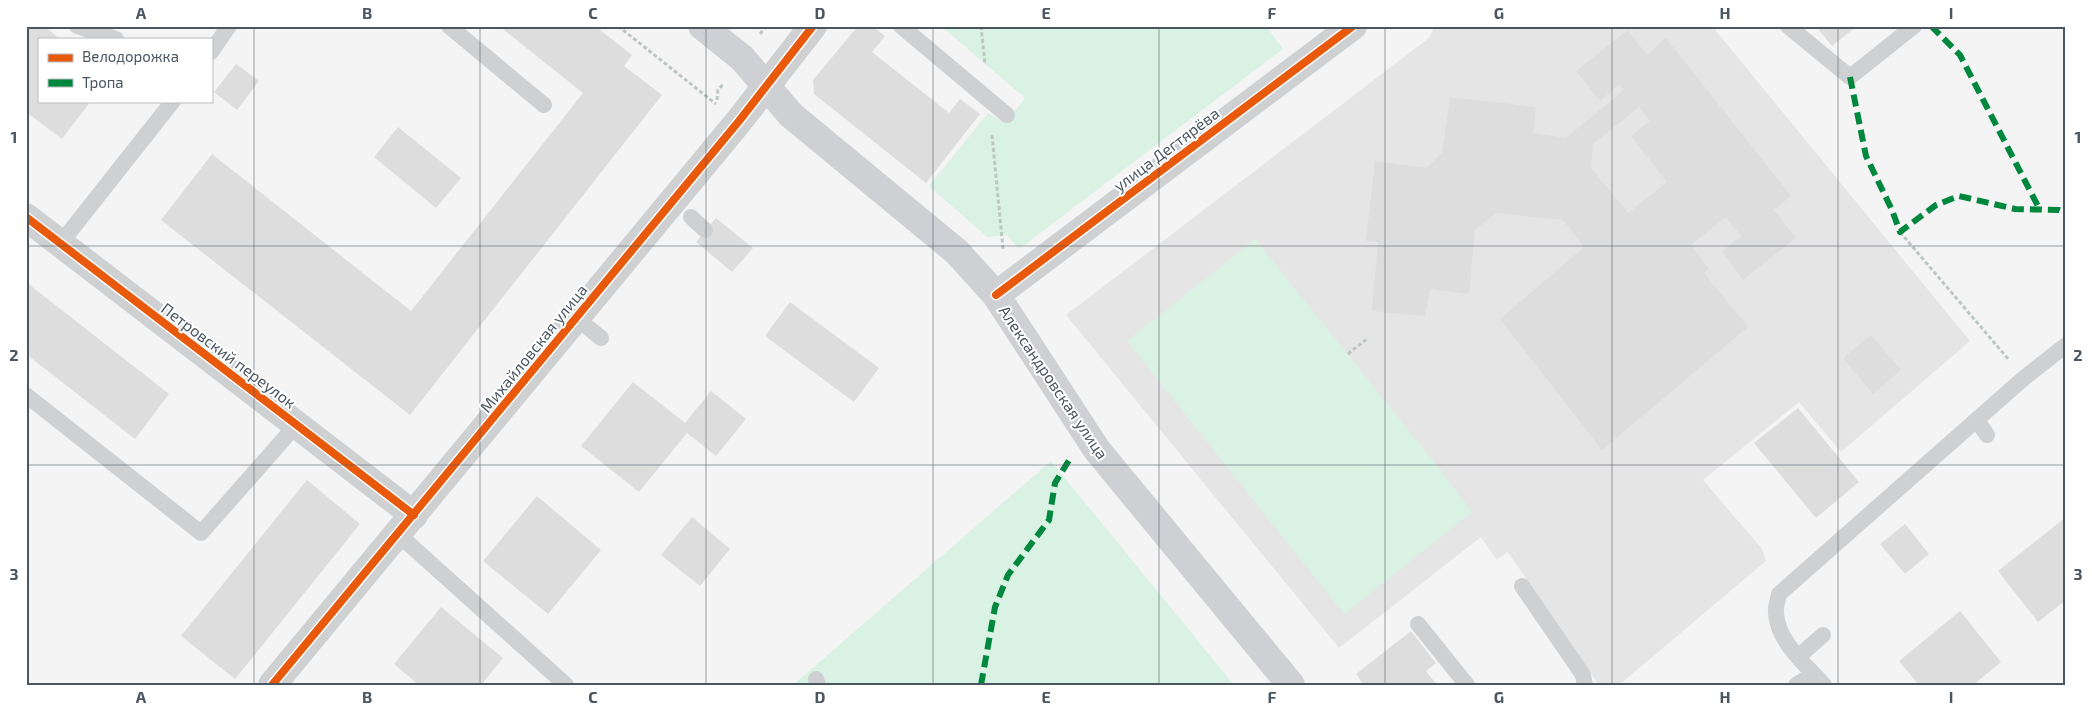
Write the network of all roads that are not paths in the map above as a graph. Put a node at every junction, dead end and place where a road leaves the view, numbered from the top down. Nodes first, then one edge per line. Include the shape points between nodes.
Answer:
1 (77, 26) edge
2 (229, 26) edge
3 (448, 26) edge
4 (702, 26) edge
5 (813, 26) edge
6 (901, 26) edge
7 (1353, 26) edge
8 (1788, 26) edge
9 (1914, 26) edge
10 (113, 38) edge
11 (212, 51) edge
12 (766, 86) junction
13 (173, 102) edge
14 (544, 105) dead end
15 (1007, 115) dead end
16 (26, 217) edge
17 (691, 217) dead end
18 (705, 230) dead end
19 (60, 244) junction
20 (996, 295) junction
21 (576, 317) junction
22 (601, 338) dead end
23 (2066, 346) edge
24 (26, 395) edge
25 (1977, 420) junction
26 (297, 424) junction
27 (1987, 435) dead end
28 (406, 524) junction
29 (1522, 586) dead end
30 (1418, 624) dead end
31 (1823, 635) dead end
32 (1799, 656) junction
33 (1819, 679) edge
34 (272, 685) edge
35 (566, 685) edge
36 (1291, 685) edge
37 (1467, 685) edge
38 (1585, 685) edge
39 (1796, 685) edge

1 - 10 lane
2 - 11 lane
3 - 14 lane
4 - 12 main road, Александровская улица via 742,58
5 - 12 street, Михайловская улица
6 - 15 lane
7 - 20 street, улица Дегтярёва
8 - 9 lane via 1850,76
12 - 20 main road, Александровская улица via 791,115 957,252
12 - 21 street, Михайловская улица
13 - 19 lane
16 - 19 street, Петровский переулок
17 - 18 lane
19 - 26 street, Петровский переулок
20 - 36 main road, Александровская улица via 1097,450
21 - 22 lane
21 - 28 street, Михайловская улица
23 - 25 lane via 2030,383
24 - 26 lane via 201,533
25 - 27 lane
25 - 32 lane via 1779,594 1775,611 1778,627
26 - 28 street, Петровский переулок
28 - 34 street, Михайловская улица
28 - 35 lane
29 - 38 lane via 1583,675
30 - 37 lane
31 - 32 lane
32 - 33 lane
33 - 39 lane

